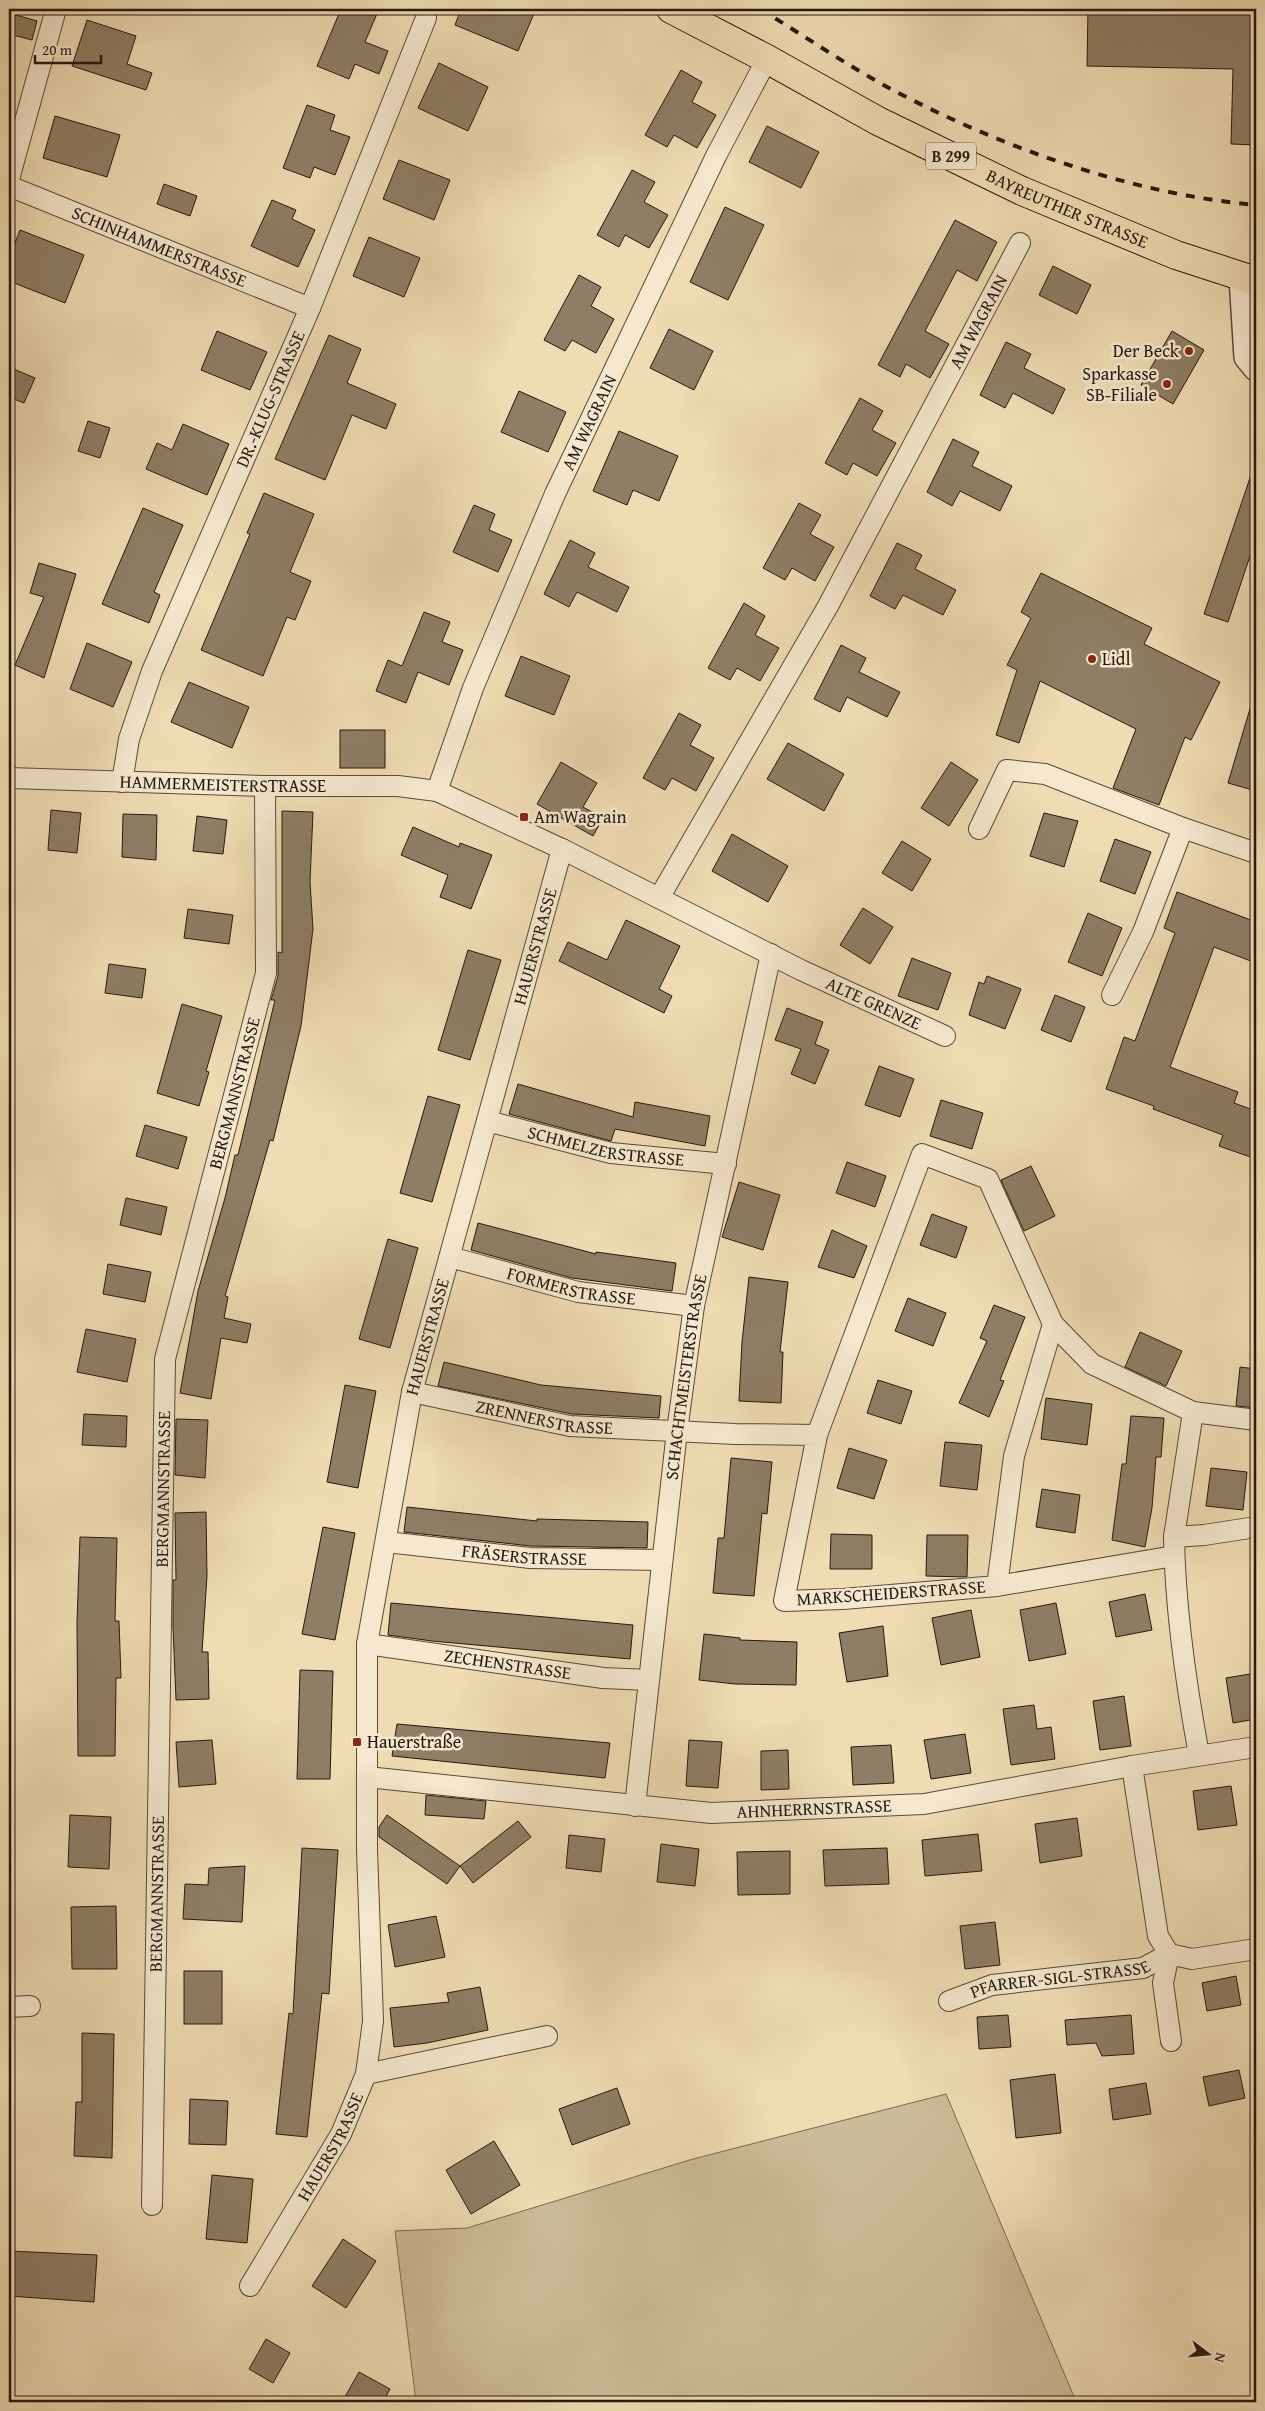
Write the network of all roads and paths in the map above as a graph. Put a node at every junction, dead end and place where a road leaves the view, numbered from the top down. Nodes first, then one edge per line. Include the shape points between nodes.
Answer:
1 (56, 9) edge
2 (672, 9) edge
3 (426, 18) dead end
4 (767, 58) junction
5 (9, 179) edge
6 (9, 186) edge
7 (1020, 243) dead end
8 (1249, 279) edge
9 (310, 308) junction
10 (1256, 368) edge
11 (9, 778) edge
12 (122, 782) junction
13 (265, 786) junction
14 (437, 791) junction
15 (1183, 828) junction
16 (979, 829) dead end
17 (562, 849) junction
18 (1256, 853) edge
19 (659, 898) junction
20 (771, 954) junction
21 (1112, 995) dead end
22 (945, 1036) dead end
23 (487, 1121) junction
24 (726, 1164) junction
25 (450, 1257) junction
26 (694, 1306) junction
27 (1054, 1324) junction
28 (412, 1392) junction
29 (1192, 1412) junction
30 (1256, 1420) edge
31 (677, 1431) junction
32 (817, 1435) junction
33 (1256, 1527) edge
34 (386, 1542) junction
35 (1174, 1547) junction
36 (662, 1560) junction
37 (998, 1586) junction
38 (367, 1644) junction
39 (649, 1680) junction
40 (1256, 1747) edge
41 (1199, 1755) junction
42 (1132, 1766) junction
43 (367, 1777) junction
44 (635, 1806) junction
45 (1256, 1949) edge
46 (1169, 1954) junction
47 (950, 2002) dead end
48 (30, 2006) dead end
49 (9, 2007) edge
50 (547, 2036) dead end
51 (1170, 2041) dead end
52 (366, 2074) junction
53 (152, 2205) dead end
54 (250, 2286) dead end

1 - 5 street
2 - 4 main road, BAYREUTHER STRASSE / B 299
3 - 9 street, DR.-KLUG-STRASSE
4 - 8 main road, BAYREUTHER STRASSE / B 299 via 878,121 1022,191 1176,255
4 - 14 street, AM WAGRAIN via 716,156 554,494 473,688
6 - 9 street, SCHINHAMMERSTRASSE
7 - 19 street, AM WAGRAIN via 828,606
8 - 10 street via 1247,357
9 - 12 street, DR.-KLUG-STRASSE via 152,671 129,739
11 - 12 street, HAMMERMEISTERSTRASSE
12 - 13 street, HAMMERMEISTERSTRASSE
13 - 14 street, HAMMERMEISTERSTRASSE via 398,786
13 - 53 street, BERGMANNSTRASSE via 266,973 165,1359
14 - 17 street
15 - 16 street via 1045,774 1007,770
15 - 18 street
15 - 21 street via 1143,932
17 - 19 street
17 - 23 street, HAUERSTRASSE
19 - 20 street
20 - 22 street, ALTE GRENZE
20 - 24 street, SCHACHTMEISTERSTRASSE
23 - 24 street, SCHMELZERSTRASSE via 612,1153
23 - 25 street, HAUERSTRASSE
24 - 26 street, SCHACHTMEISTERSTRASSE
25 - 26 street, FORMERSTRASSE via 578,1292
25 - 28 street, HAUERSTRASSE
26 - 31 street, SCHACHTMEISTERSTRASSE
27 - 29 street via 1092,1364
27 - 32 street, MARKSCHEIDERSTRASSE via 988,1179 922,1154
27 - 37 street, MARKSCHEIDERSTRASSE via 1014,1456
28 - 31 street, ZRENNERSTRASSE via 570,1426
28 - 34 street, HAUERSTRASSE
29 - 30 street
29 - 35 street
31 - 32 street
31 - 36 street, SCHACHTMEISTERSTRASSE
32 - 37 street, MARKSCHEIDERSTRASSE via 784,1601
33 - 35 street via 1204,1535
34 - 36 street, FRÄSERSTRASSE via 530,1558
34 - 38 street, HAUERSTRASSE
35 - 37 street
35 - 41 street via 1179,1618
36 - 39 street, SCHACHTMEISTERSTRASSE
38 - 39 street, ZECHENSTRASSE via 603,1678
38 - 43 street, HAUERSTRASSE
39 - 44 street, SCHACHTMEISTERSTRASSE
40 - 41 street, AHNHERRNSTRASSE
41 - 42 street, AHNHERRNSTRASSE
42 - 44 street, AHNHERRNSTRASSE via 924,1804 711,1813
42 - 46 street, PFARRER-SIGL-STRASSE via 1158,1936
43 - 44 street, AHNHERRNSTRASSE
43 - 52 street, HAUERSTRASSE via 373,2021
45 - 46 street, PFARRER-SIGL-STRASSE via 1192,1960
46 - 47 street, PFARRER-SIGL-STRASSE via 1143,1968 992,1985
46 - 51 street, PFARRER-SIGL-STRASSE via 1163,1983
48 - 49 street
50 - 52 street
52 - 54 street, HAUERSTRASSE via 341,2134

